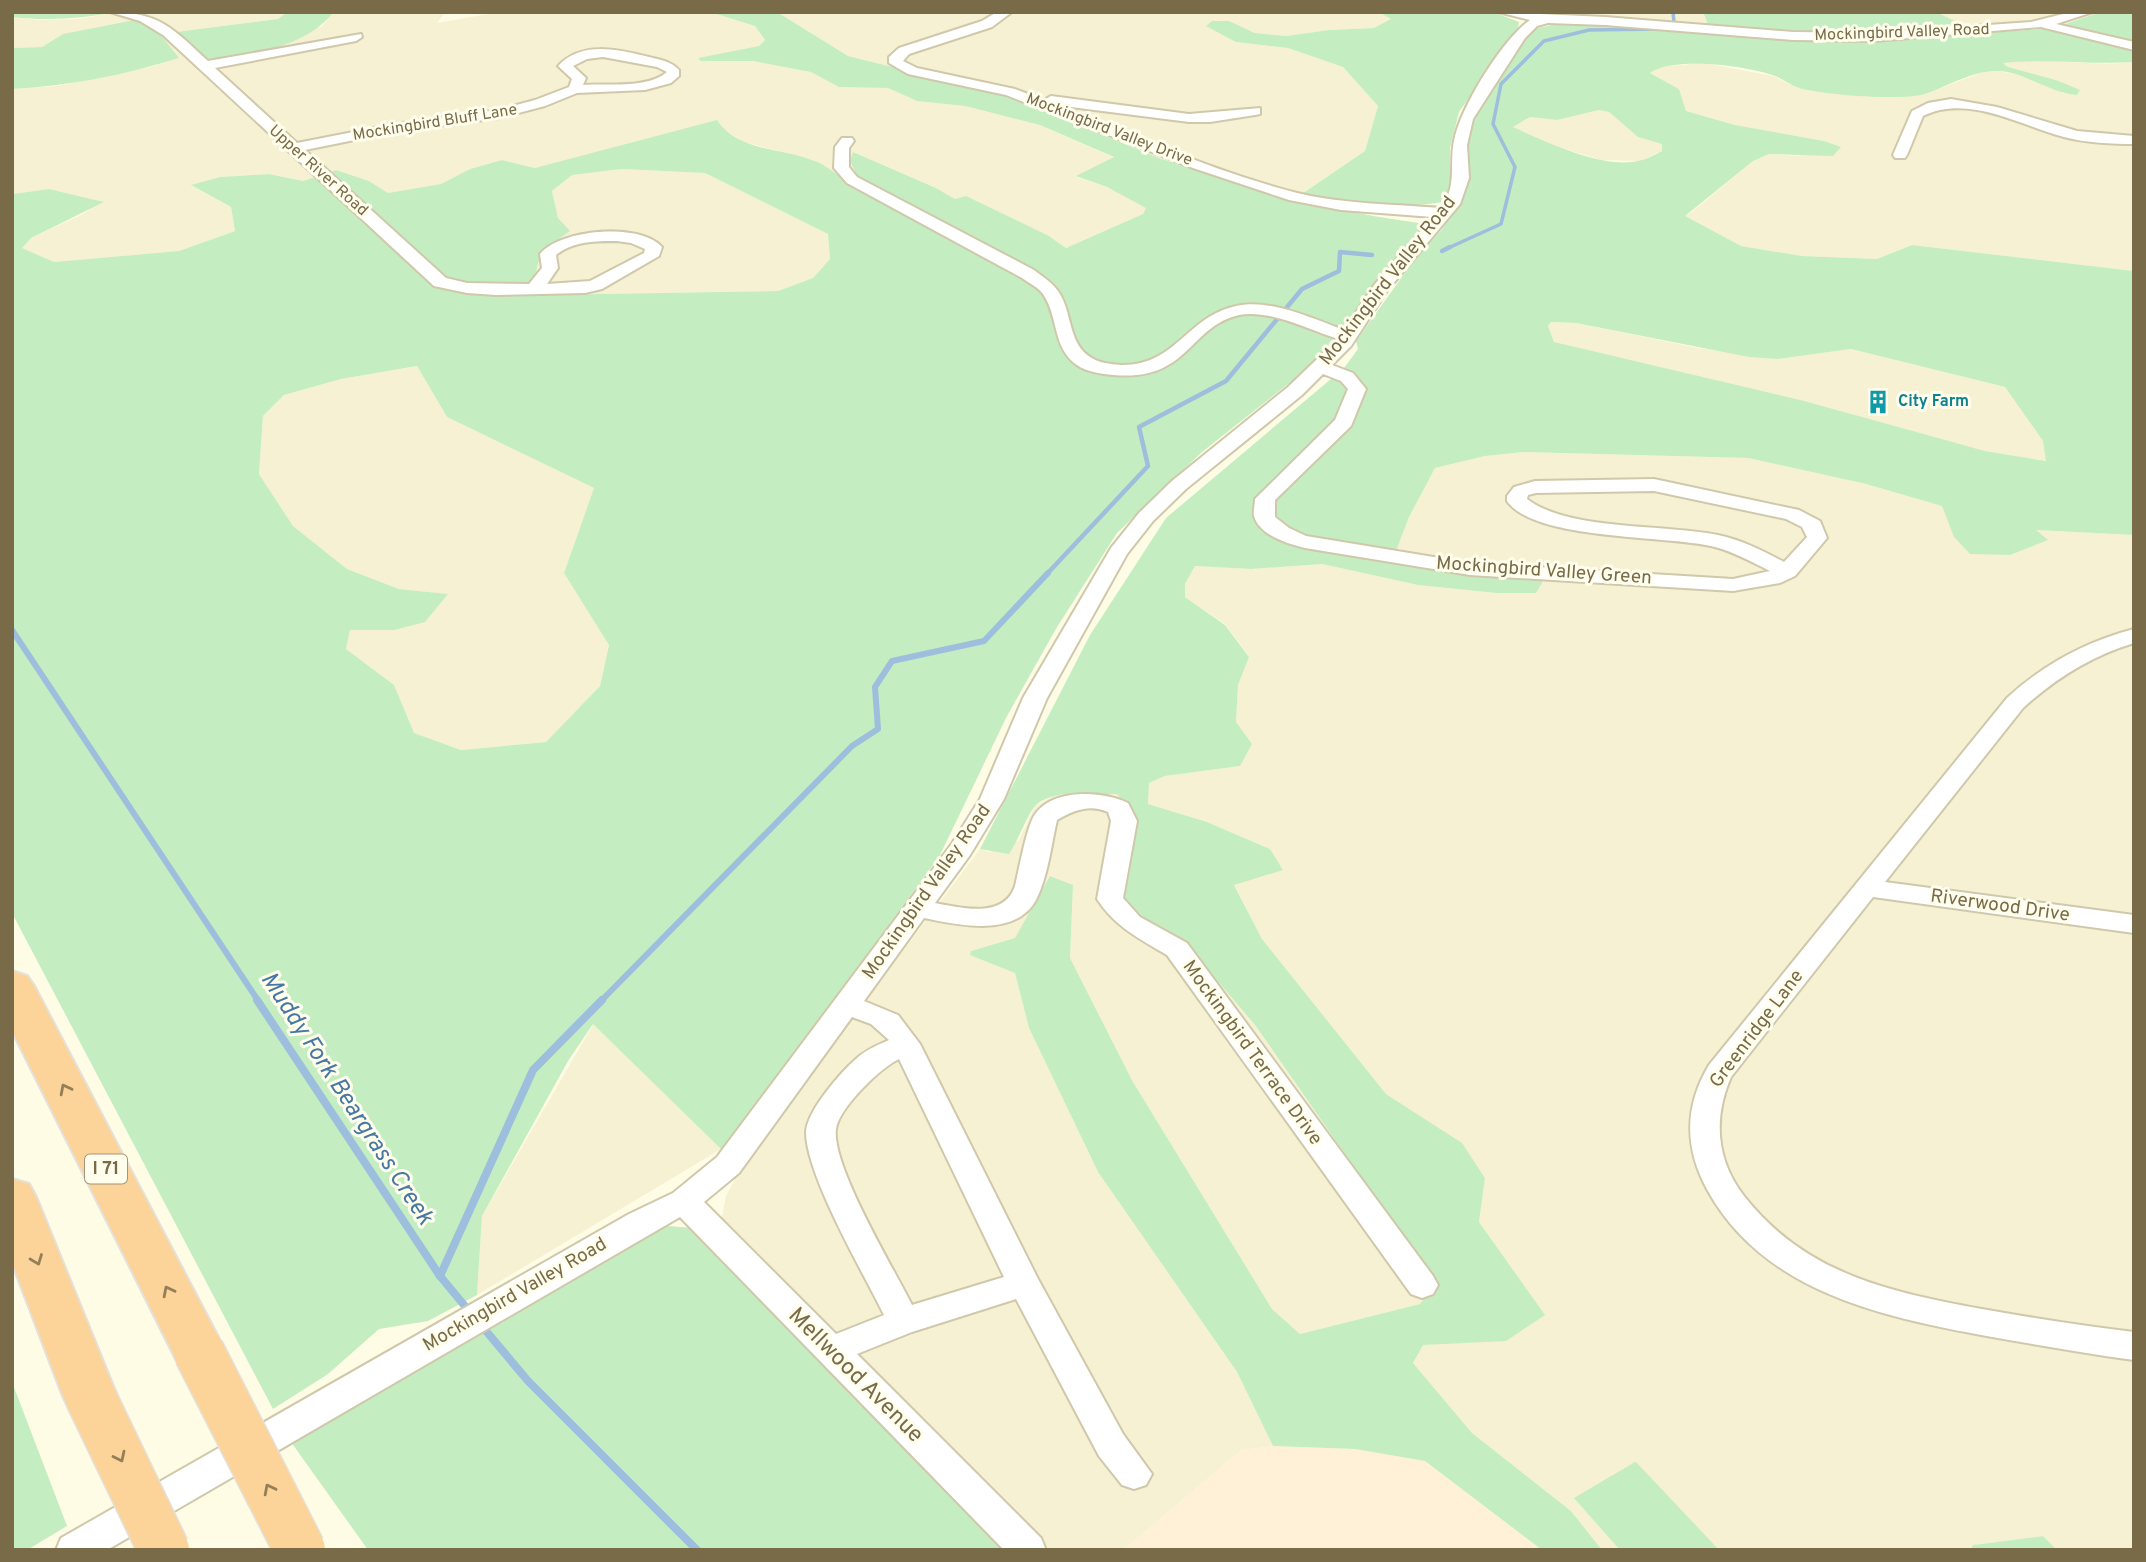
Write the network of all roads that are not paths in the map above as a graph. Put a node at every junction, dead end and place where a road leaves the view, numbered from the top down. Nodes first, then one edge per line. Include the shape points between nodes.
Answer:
1 (116, 12) edge
2 (1006, 12) edge
3 (1504, 12) edge
4 (2087, 12) edge
5 (1548, 19) junction
6 (2042, 24) junction
7 (356, 37) dead end
8 (2134, 46) edge
9 (203, 66) junction
10 (575, 89) junction
11 (1029, 99) junction
12 (1255, 111) dead end
13 (2134, 140) edge
14 (847, 141) dead end
15 (293, 148) junction
16 (1900, 155) dead end
17 (1446, 213) junction
18 (535, 288) junction
19 (1349, 337) junction
20 (1321, 367) junction
21 (1787, 571) junction
22 (2134, 636) edge
23 (1867, 888) junction
24 (918, 908) junction
25 (2134, 924) edge
26 (12, 986) edge
27 (846, 1006) junction
28 (906, 1044) junction
29 (12, 1197) edge
30 (684, 1201) junction
31 (1024, 1284) junction
32 (1422, 1285) dead end
33 (903, 1321) junction
34 (2134, 1346) edge
35 (829, 1351) junction
36 (1134, 1474) dead end
37 (74, 1550) edge
38 (164, 1550) edge
39 (300, 1550) edge
40 (1028, 1550) edge

1 - 9 street, Upper River Road via 159,25
2 - 11 street, Mockingbird Valley Drive via 987,24 904,51 895,59 913,71
3 - 5 street, Mockingbird Valley Road
4 - 6 street, Mockingbird Valley Road
5 - 6 street, Mockingbird Valley Road via 1847,37
5 - 17 street, Mockingbird Valley Road via 1533,23 1520,35 1474,103 1462,130 1458,191
6 - 8 street
7 - 9 street
9 - 15 street, Upper River Road
10 - 10 street, Mockingbird Bluff Lane via 640,87 674,73 668,65 625,54 589,55 565,66 579,78
10 - 15 street, Mockingbird Bluff Lane via 499,114
11 - 12 street via 1189,118
11 - 17 street, Mockingbird Valley Drive via 1294,197
13 - 16 street via 2078,136 1984,108 1938,106 1917,114
14 - 19 street via 842,147 841,168 852,180 1028,274 1050,291 1068,346 1092,366 1128,371 1153,368 1166,363 1219,317 1242,310 1277,315
15 - 18 street, Upper River Road via 440,282 467,288
17 - 19 street, Mockingbird Valley Road via 1381,288
18 - 18 street, Upper River Road via 596,285 651,256 654,247 624,236 560,244 548,254 550,268
19 - 20 street, Mockingbird Valley Road
20 - 21 street, Mockingbird Valley Green via 1347,377 1357,389 1345,422 1265,499 1264,516 1289,537 1470,569 1733,585
20 - 24 street, Mockingbird Valley Road via 1179,485 1118,552 1035,698 992,799
21 - 21 street, Mockingbird Valley Green via 1817,538 1813,525 1792,514 1654,485 1535,487 1517,496 1520,506 1559,521 1721,542
22 - 23 street, Greenridge Lane via 2094,647 2036,683
23 - 25 street, Riverwood Drive
23 - 34 street, Greenridge Lane via 1719,1072 1710,1090 1703,1142 1721,1187 1764,1240 1796,1264 1843,1289 1909,1308
24 - 27 street, Mockingbird Valley Road
24 - 32 street, Mockingbird Terrace Drive via 966,916 1008,912 1023,900 1046,816 1084,800 1110,802 1119,808 1124,821 1110,899 1131,923 1177,949
39 -> 26 highway, I 71, bridge
27 - 28 street via 879,1015 894,1025
27 - 30 street, Mockingbird Valley Road via 729,1165
28 - 31 street
28 - 33 street via 867,1065 827,1113 821,1129 833,1179
29 -> 38 highway, bridge via 90,1396
30 - 35 street, Mellwood Avenue
30 - 37 street, Mockingbird Valley Road
31 - 33 street
31 - 36 street via 1111,1445
33 - 35 street
35 - 40 street, Mellwood Avenue

